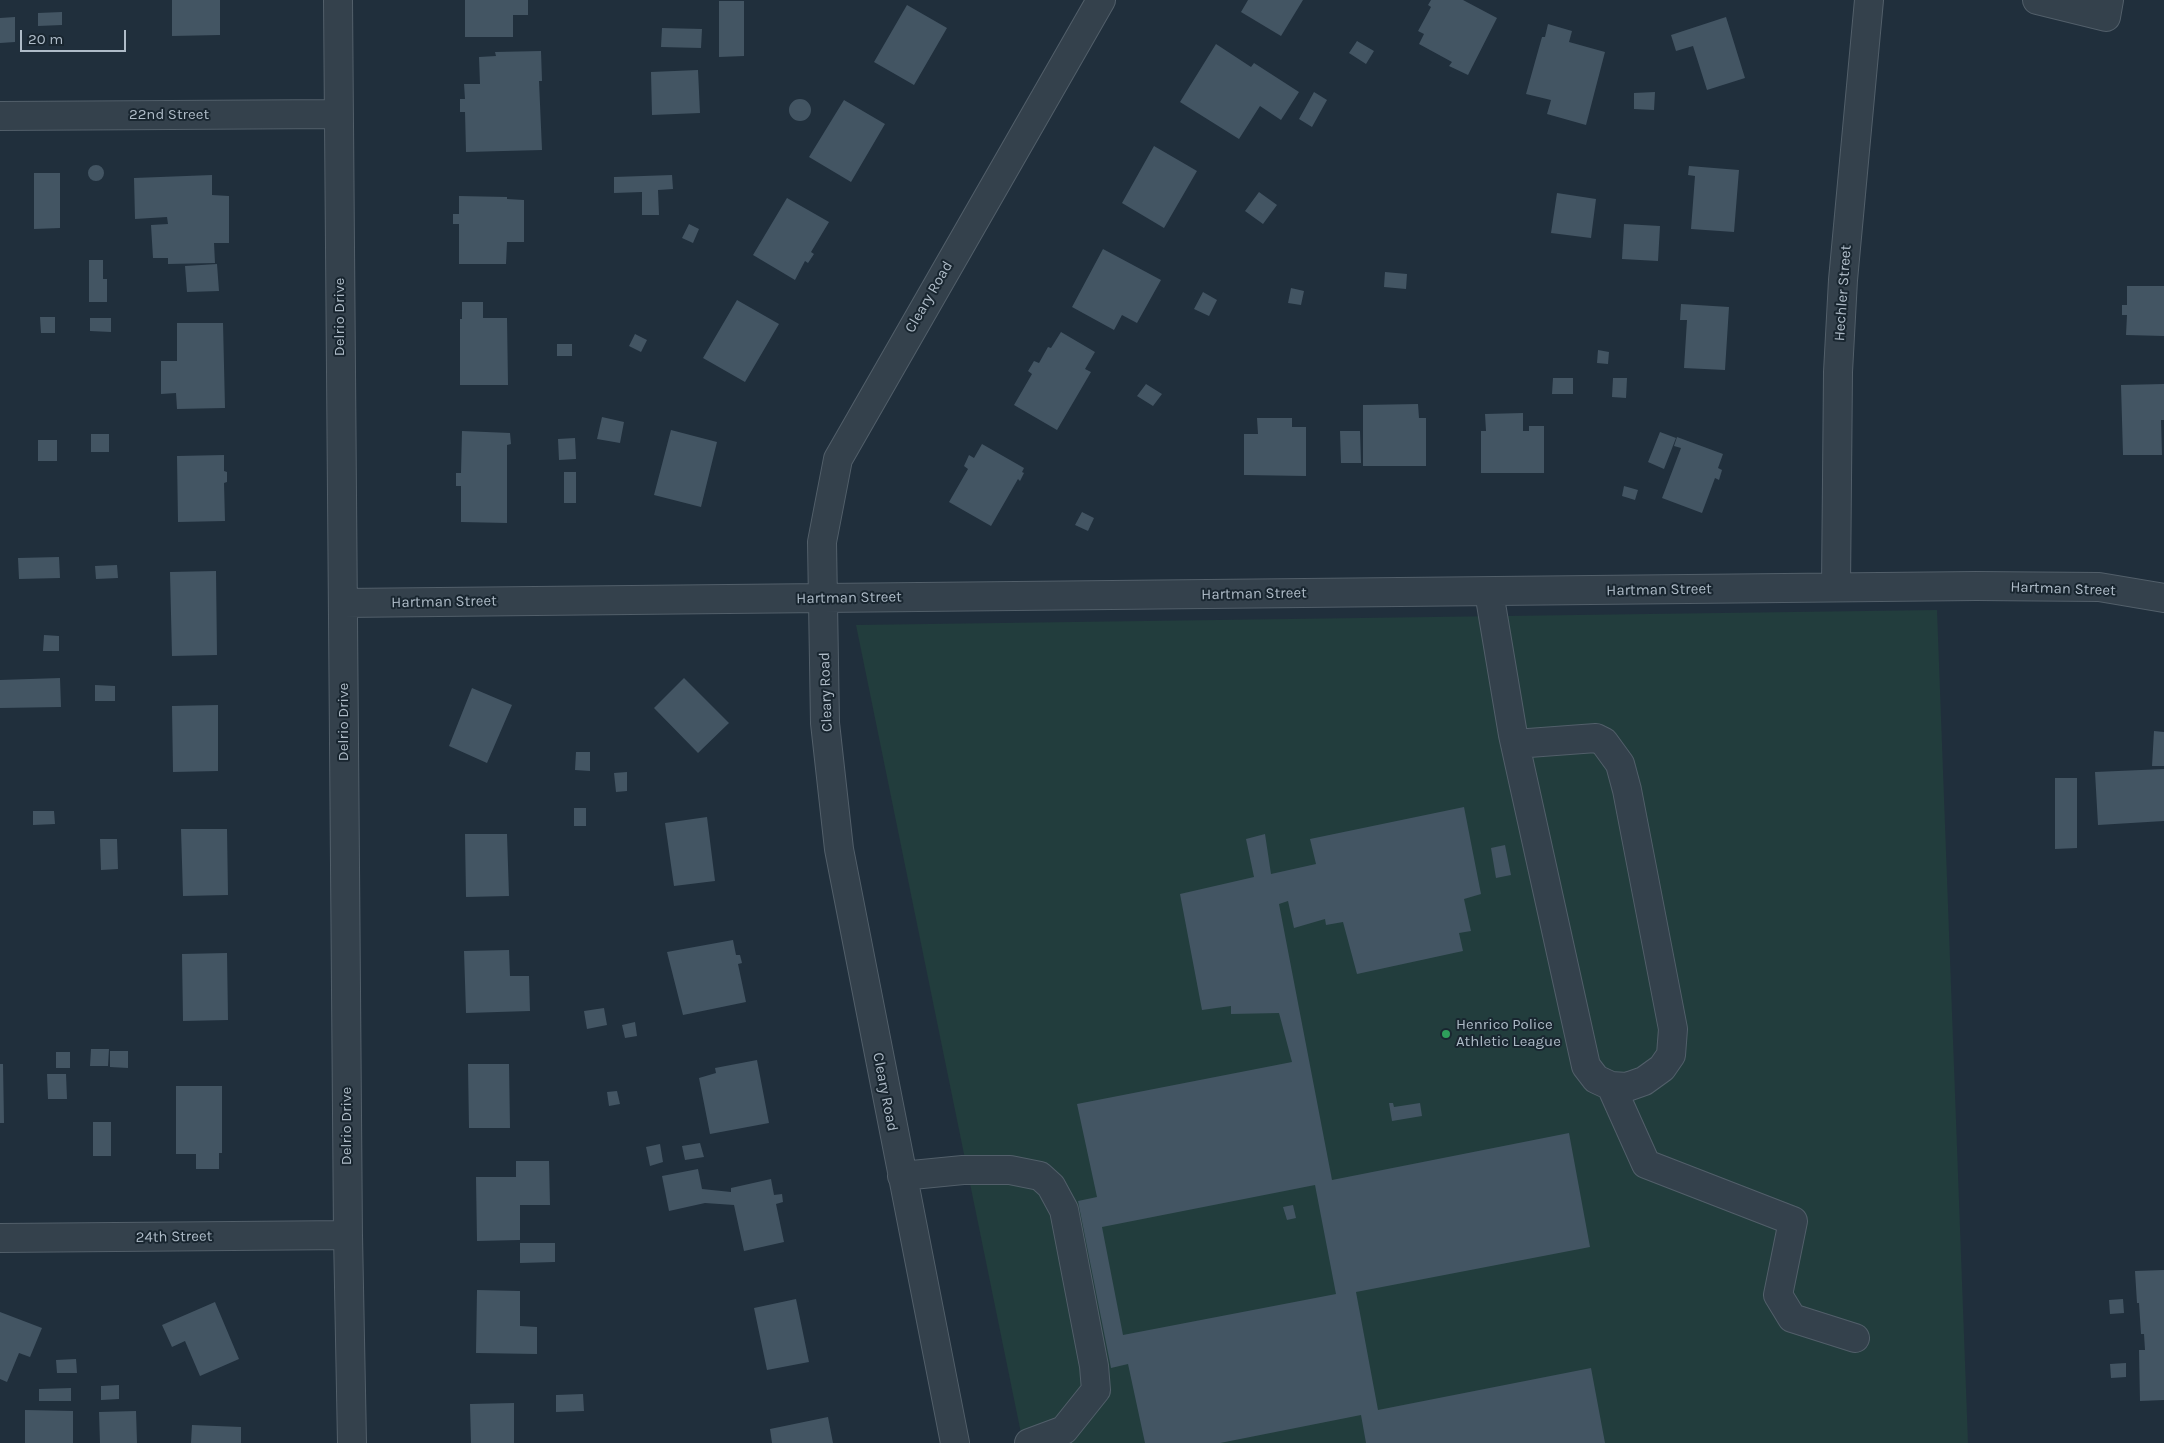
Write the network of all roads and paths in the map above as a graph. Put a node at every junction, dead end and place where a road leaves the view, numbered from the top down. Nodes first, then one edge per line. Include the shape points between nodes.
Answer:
1 (338, 0) edge
2 (1101, 0) edge
3 (1869, 0) edge
4 (2037, 0) edge
5 (2108, 9) edge
6 (339, 114) junction
7 (0, 116) edge
8 (1836, 587) junction
9 (1489, 592) junction
10 (824, 598) junction
11 (2164, 598) edge
12 (342, 603) junction
13 (1515, 744) junction
14 (1612, 1086) junction
15 (902, 1176) junction
16 (348, 1235) junction
17 (0, 1238) edge
18 (1856, 1338) dead end
19 (352, 1443) edge
20 (955, 1443) edge
21 (1029, 1443) edge

1 - 6 street, Delrio Drive
2 - 10 street, Cleary Road via 838,459 822,542
3 - 8 street, Hechler Street via 1843,280 1838,372
4 - 5 street
6 - 7 street, 22nd Street
6 - 12 street, Delrio Drive
8 - 9 street, Hartman Street
8 - 11 street, Hartman Street via 2099,587
9 - 10 street, Hartman Street
9 - 13 street
10 - 12 street, Hartman Street
10 - 15 street, Cleary Road via 825,723 839,849
12 - 16 street, Delrio Drive
13 - 14 street via 1586,1066 1596,1079
13 - 14 street via 1596,738 1604,742 1620,764 1628,790 1673,1029 1671,1055 1662,1068 1644,1081 1627,1087
14 - 18 street via 1646,1164 1793,1221 1778,1295 1792,1318
15 - 20 street, Cleary Road
15 - 21 street via 963,1170 1010,1170 1040,1176 1051,1186 1064,1210 1096,1390 1064,1430
16 - 17 street, 24th Street
16 - 19 street, Delrio Drive

